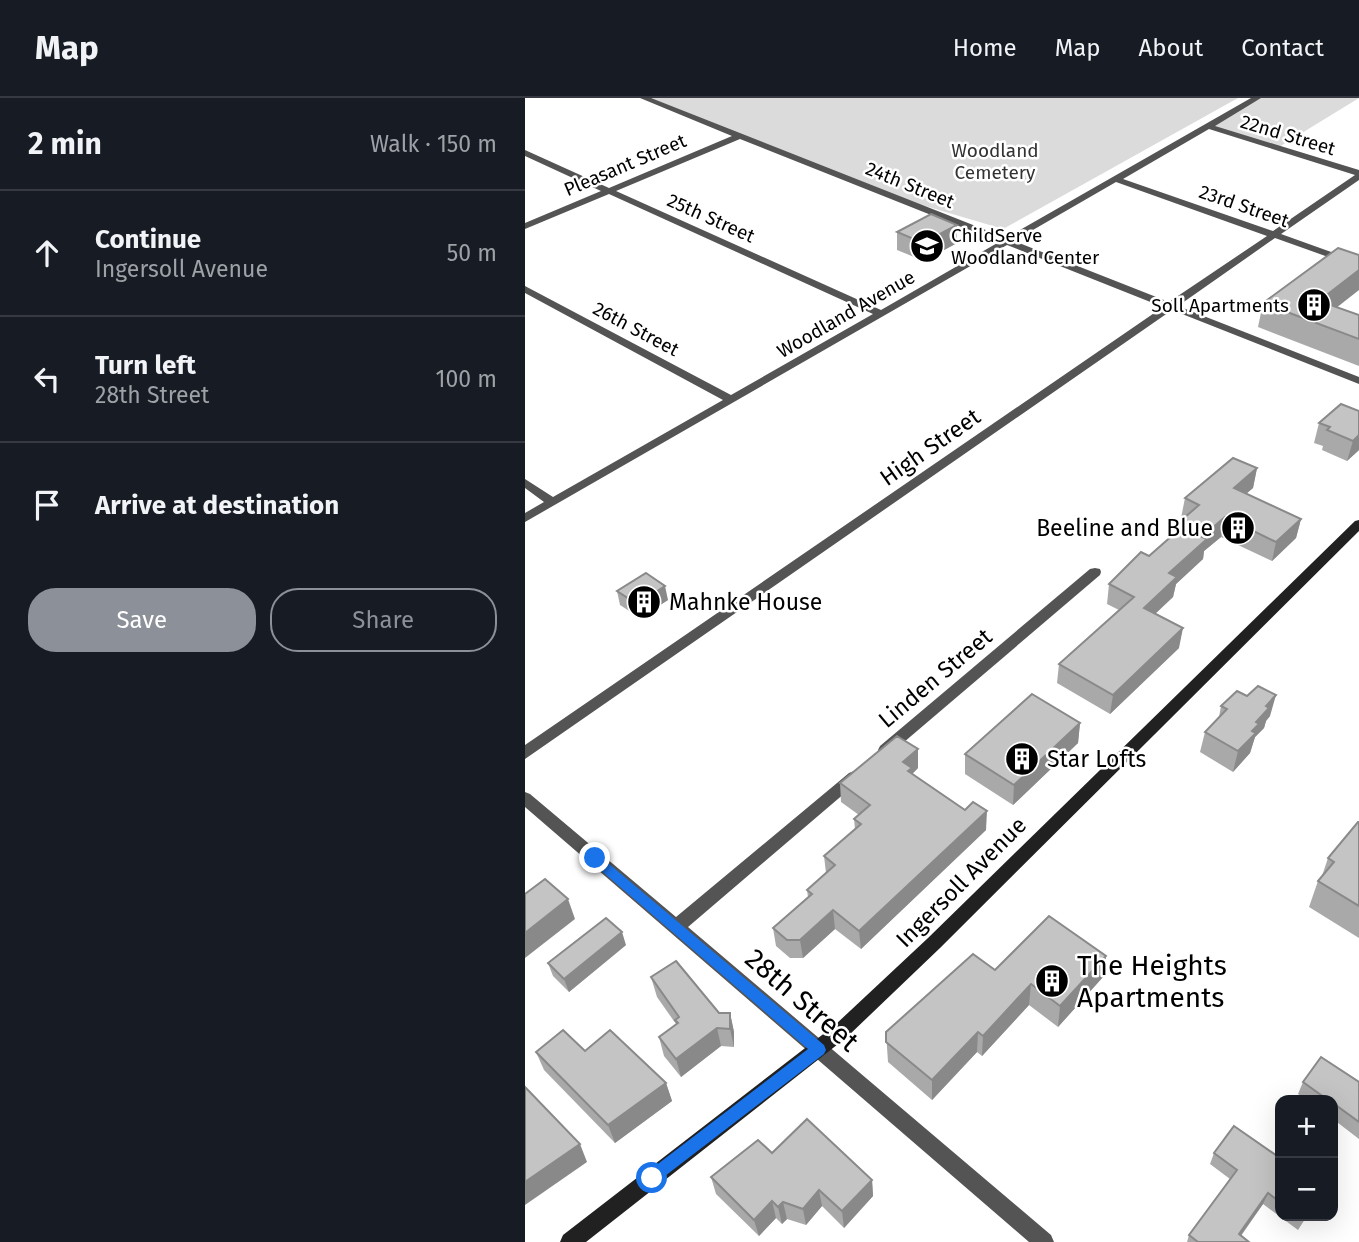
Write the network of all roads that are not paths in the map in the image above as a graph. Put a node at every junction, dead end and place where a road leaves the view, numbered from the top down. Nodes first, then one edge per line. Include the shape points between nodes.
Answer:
1 (644, 98) edge
2 (1257, 98) edge
3 (1208, 126) junction
4 (739, 135) junction
5 (525, 153) edge
6 (1359, 175) edge
7 (1118, 180) junction
8 (608, 191) junction
9 (525, 226) edge
10 (1274, 235) junction
11 (1008, 242) junction
12 (1359, 265) edge
13 (525, 289) edge
14 (1171, 306) junction
15 (882, 314) junction
16 (1359, 381) edge
17 (731, 400) junction
18 (525, 484) edge
19 (553, 502) junction
20 (525, 517) edge
21 (1359, 524) edge
22 (1095, 572) dead end
23 (525, 753) edge
24 (525, 798) edge
25 (676, 927) junction
26 (819, 1050) junction
27 (570, 1242) edge
28 (1044, 1242) edge

1 - 4 street, 24th Street
2 - 3 street, Woodland Avenue
3 - 6 street, 22nd Street
3 - 7 street, Woodland Avenue
4 - 8 street, Pleasant Street
4 - 11 street, 24th Street
5 - 8 street, 25th Street
6 - 10 street, High Street
7 - 10 street, 23rd Street
7 - 11 street, Woodland Avenue
8 - 9 street, Pleasant Street
8 - 15 street, 25th Street
10 - 12 street, 23rd Street
10 - 14 street, High Street
11 - 14 street, 24th Street
11 - 15 street, Woodland Avenue
13 - 17 street, 26th Street
14 - 16 street, 24th Street
14 - 23 street, High Street
15 - 17 street, Woodland Avenue
17 - 19 street, Woodland Avenue
18 - 19 street
19 - 20 street, Woodland Avenue
21 - 26 main road, Ingersoll Avenue via 934,943
22 - 25 street, Linden Street
24 - 25 street, 28th Street
25 - 26 street, 28th Street
26 - 27 main road, Ingersoll Avenue
26 - 28 street, 28th Street

